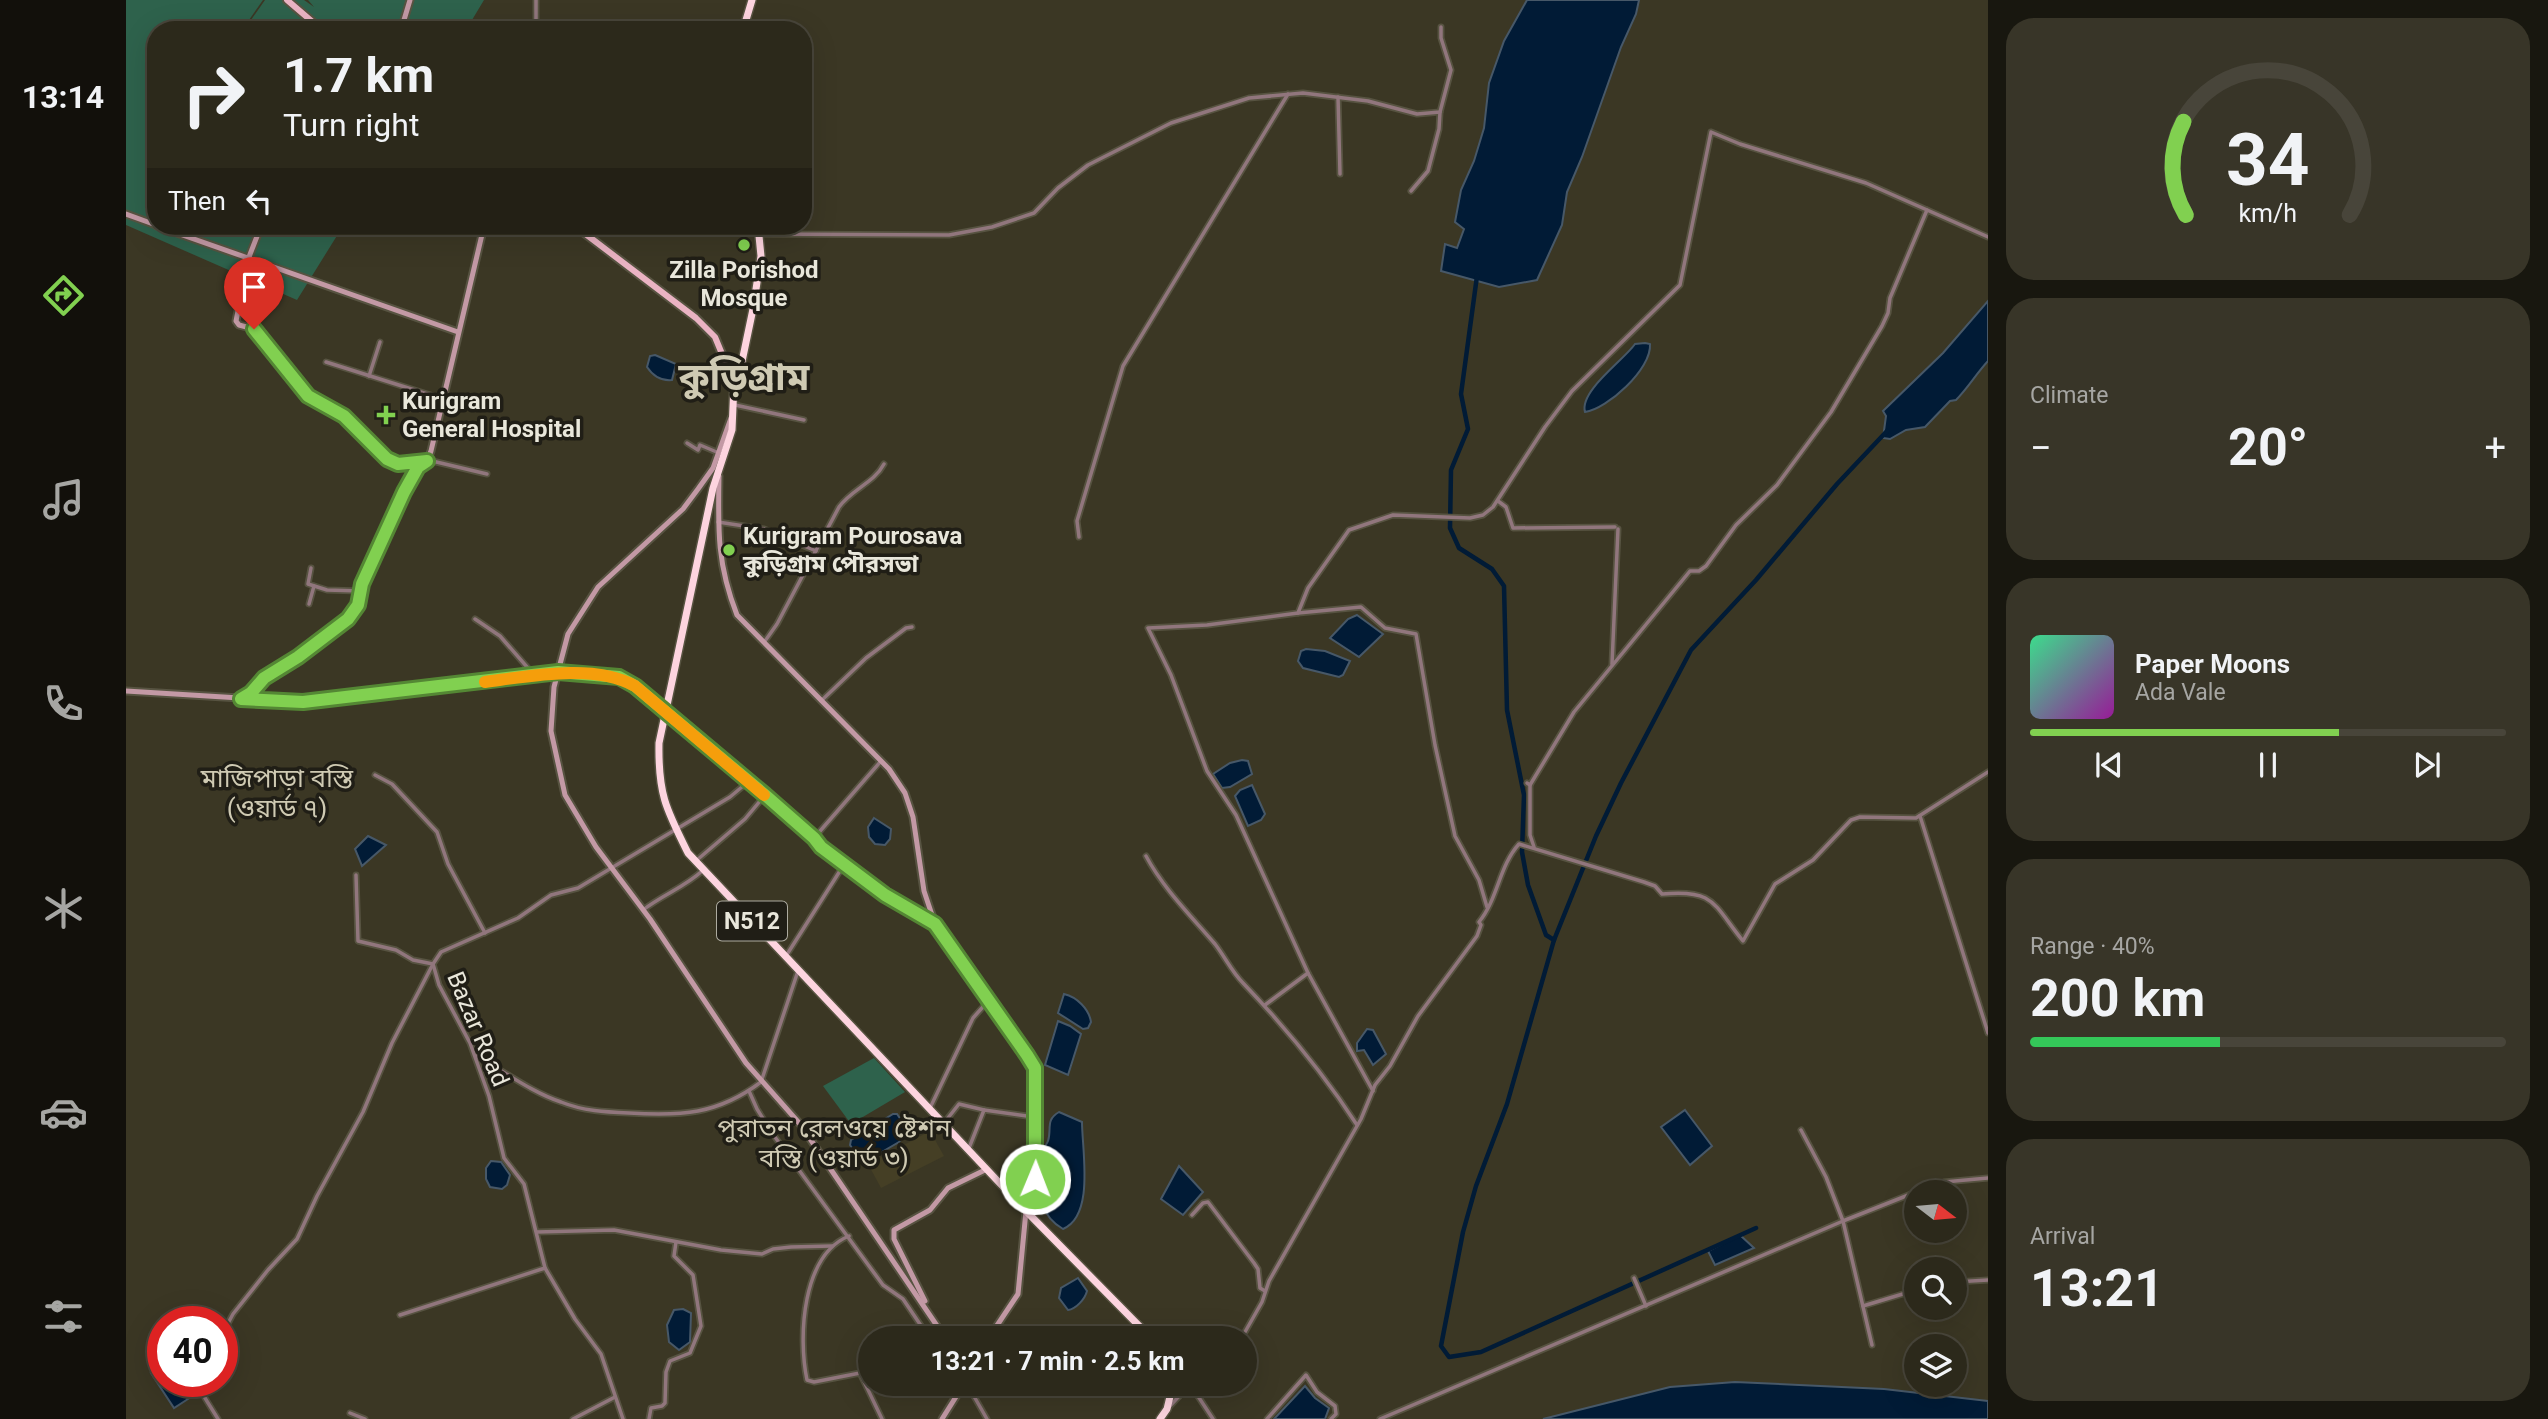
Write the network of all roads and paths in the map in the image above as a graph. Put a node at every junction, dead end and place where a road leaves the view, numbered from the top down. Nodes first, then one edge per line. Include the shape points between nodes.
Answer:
1 (287, 0) edge
2 (410, 0) edge
3 (536, 0) edge
4 (752, 0) edge
5 (312, 21) edge
6 (404, 21) edge
7 (536, 21) edge
8 (746, 21) edge
9 (1441, 27) dead end
10 (1288, 94) junction
11 (1338, 97) junction
12 (1440, 112) junction
13 (1340, 174) dead end
14 (1411, 191) dead end
15 (1927, 210) junction
16 (126, 214) edge
17 (147, 222) edge
18 (812, 234) edge
19 (183, 235) edge
20 (258, 235) edge
21 (482, 235) edge
22 (586, 235) edge
23 (760, 235) edge
24 (1988, 237) edge
25 (249, 257) junction
26 (458, 332) junction
27 (380, 342) dead end
28 (326, 362) dead end
29 (369, 376) junction
30 (734, 383) junction
31 (443, 399) junction
32 (735, 405) junction
33 (804, 420) dead end
34 (687, 443) dead end
35 (719, 453) junction
36 (428, 461) junction
37 (884, 464) dead end
38 (719, 470) junction
39 (487, 474) dead end
40 (1498, 500) junction
41 (718, 522) junction
42 (1079, 537) dead end
43 (816, 551) junction
44 (311, 568) dead end
45 (314, 586) junction
46 (360, 591) junction
47 (309, 604) dead end
48 (1298, 612) junction
49 (475, 619) dead end
50 (912, 627) dead end
51 (765, 641) junction
52 (1612, 666) junction
53 (558, 672) junction
54 (534, 675) junction
55 (126, 691) edge
56 (241, 699) junction
57 (821, 701) junction
58 (665, 712) junction
59 (881, 761) junction
60 (1988, 772) edge
61 (375, 775) dead end
62 (748, 781) junction
63 (765, 795) junction
64 (1920, 816) junction
65 (676, 830) junction
66 (814, 838) junction
67 (1535, 848) junction
68 (1146, 856) dead end
69 (696, 861) junction
70 (845, 863) junction
71 (612, 869) junction
72 (704, 870) junction
73 (356, 875) dead end
74 (1487, 909) junction
75 (643, 910) junction
76 (935, 924) junction
77 (485, 933) junction
78 (786, 956) junction
79 (433, 964) junction
80 (799, 970) junction
81 (1308, 973) junction
82 (990, 999) junction
83 (1265, 1005) junction
84 (1988, 1032) edge
85 (474, 1055) junction
86 (761, 1082) junction
87 (750, 1091) junction
88 (1373, 1091) junction
89 (930, 1108) junction
90 (984, 1110) junction
91 (1035, 1117) junction
92 (944, 1123) junction
93 (1357, 1125) junction
94 (1801, 1130) dead end
95 (969, 1150) junction
96 (987, 1169) junction
97 (1988, 1178) edge
98 (1966, 1180) edge
99 (1904, 1197) edge
100 (1026, 1211) junction
101 (1192, 1215) dead end
102 (1843, 1221) junction
103 (537, 1232) junction
104 (849, 1236) junction
105 (676, 1242) junction
106 (832, 1246) junction
107 (545, 1268) junction
108 (1634, 1278) dead end
109 (1988, 1280) edge
110 (1967, 1281) edge
111 (1265, 1291) junction
112 (1904, 1294) edge
113 (1646, 1306) junction
114 (1863, 1306) junction
115 (238, 1308) edge
116 (928, 1309) junction
117 (400, 1315) dead end
118 (921, 1326) edge
119 (938, 1326) edge
120 (997, 1326) edge
121 (1139, 1326) edge
122 (1248, 1326) edge
123 (1872, 1345) dead end
124 (957, 1396) edge
125 (971, 1396) edge
126 (1170, 1396) edge
127 (1179, 1396) edge
128 (1197, 1396) edge
129 (615, 1397) junction
130 (205, 1398) dead end
131 (1167, 1409) junction
132 (350, 1413) dead end
133 (218, 1419) edge
134 (365, 1419) edge
135 (573, 1419) edge
136 (623, 1419) edge
137 (649, 1419) edge
138 (882, 1419) edge
139 (942, 1419) edge
140 (987, 1419) edge
141 (1160, 1419) edge
142 (1213, 1419) edge
143 (1267, 1419) edge
144 (1331, 1419) edge
145 (1380, 1419) edge

1 - 5 main road
2 - 6 street
3 - 7 street
4 - 8 highway
9 - 12 street via 1451,70
10 - 11 street
10 - 18 street via 1249,98 1171,123 1088,165 1034,213 992,227 949,235
10 - 42 street via 1123,366 1077,521
11 - 12 street via 1417,114
11 - 13 street
12 - 14 street via 1428,171
15 - 24 street
15 - 40 street via 1866,183 1711,132 1680,285 1572,391
15 - 52 street via 1882,326 1831,412 1777,485 1736,525 1706,566 1690,571
16 - 17 street
19 - 25 street
20 - 25 street
21 - 26 street
22 - 30 main road via 715,337
23 - 30 highway via 753,309
25 - 26 street
25 - 36 street via 236,321 239,325 254,329 308,396 344,416 387,459 398,464
26 - 31 street
27 - 29 street
28 - 29 street
29 - 31 street
30 - 32 highway, N512
31 - 36 street
32 - 33 street
32 - 35 street
32 - 38 highway, N512 via 733,430
34 - 35 street
35 - 53 street via 683,509 618,566 584,607 568,634
36 - 39 street
36 - 46 street via 418,467 404,492
37 - 43 street via 875,477 845,499
38 - 41 street
38 - 58 highway, N512
40 - 48 street via 1483,515 1457,519 1393,515 1349,530 1308,587
40 - 52 street via 1513,528 1617,528
41 - 43 street via 764,529
41 - 51 street via 724,582 737,615
43 - 51 street
44 - 45 street via 308,580
45 - 46 street
45 - 47 street
46 - 56 street via 358,605 348,619
48 - 74 street via 1361,607 1385,628 1416,634 1455,836 1479,880
48 - 81 street via 1148,628 1207,771 1236,815
49 - 54 street via 500,636
50 - 57 street via 866,658
51 - 57 street
52 - 67 street via 1574,712 1529,784 1530,835
53 - 54 street
53 - 58 street via 619,677
53 - 71 street via 551,731 565,795
54 - 56 street via 303,702
55 - 56 street
57 - 59 street
58 - 62 street
58 - 65 highway, N512 via 659,775 665,808
59 - 66 street
59 - 76 street via 905,793
60 - 64 street
61 - 77 street via 392,784 437,832 448,864
62 - 63 street
62 - 65 street, Bazar Road
63 - 66 street
63 - 69 street via 745,819
64 - 67 street via 1851,820 1813,860 1775,884 1744,941 1712,900 1702,895 1662,894 1644,882
64 - 84 street
65 - 69 highway, N512
65 - 71 street, Bazar Road
66 - 70 street
67 - 74 street via 1519,844 1515,848
68 - 83 street via 1244,985
69 - 72 highway, N512
70 - 76 street via 885,895
70 - 78 street
71 - 75 street
71 - 77 street, Bazar Road via 578,888 551,895
72 - 75 street
72 - 78 highway, N512
73 - 79 street via 358,941
74 - 88 street via 1469,948 1418,1016
75 - 86 street
76 - 82 street
77 - 79 street, Bazar Road via 441,952
78 - 80 highway, N512
79 - 85 street, Bazar Road
79 - 115 street via 297,1238
80 - 86 street
80 - 89 highway, N512
81 - 83 street
81 - 88 street
82 - 89 street via 973,1018
82 - 91 street via 1035,1068
83 - 93 street via 1294,1037
85 - 87 street via 558,1102 582,1109 689,1114
85 - 103 street, Bazar Road via 504,1158 524,1184
86 - 87 street
86 - 116 street via 800,1124
87 - 104 street via 772,1133
88 - 93 street
89 - 92 highway, N512
90 - 91 street
90 - 92 street via 959,1104
90 - 95 street
91 - 100 street via 1034,1194
92 - 95 highway, N512
93 - 111 street
94 - 102 street
95 - 96 highway, N512
96 - 100 highway, N512
96 - 116 street via 948,1188 930,1210 894,1230 894,1239
97 - 98 street
99 - 102 street
100 - 120 street via 1018,1294
100 - 121 highway, N512
101 - 111 street via 1208,1202 1258,1269 1260,1288
102 - 113 street
102 - 114 street
103 - 105 street via 605,1229
103 - 107 street, Bazar Road
104 - 106 street
104 - 118 street via 883,1285 903,1299
105 - 106 street via 762,1255 773,1249
105 - 137 street via 674,1256 693,1275 701,1326 690,1353 670,1361 665,1403 651,1408
106 - 138 street via 823,1255 803,1317 807,1380 860,1373
107 - 117 street
107 - 129 street, Bazar Road via 601,1354
108 - 113 street
109 - 110 street
111 - 122 street
112 - 114 street
113 - 145 street
114 - 123 street
116 - 119 street
124 - 139 street
125 - 140 street
126 - 131 highway
127 - 131 street
128 - 142 street
129 - 135 street
129 - 136 street, Bazar Road
130 - 133 street
131 - 141 highway
132 - 134 street
143 - 144 street via 1306,1375 1317,1392 1335,1406

